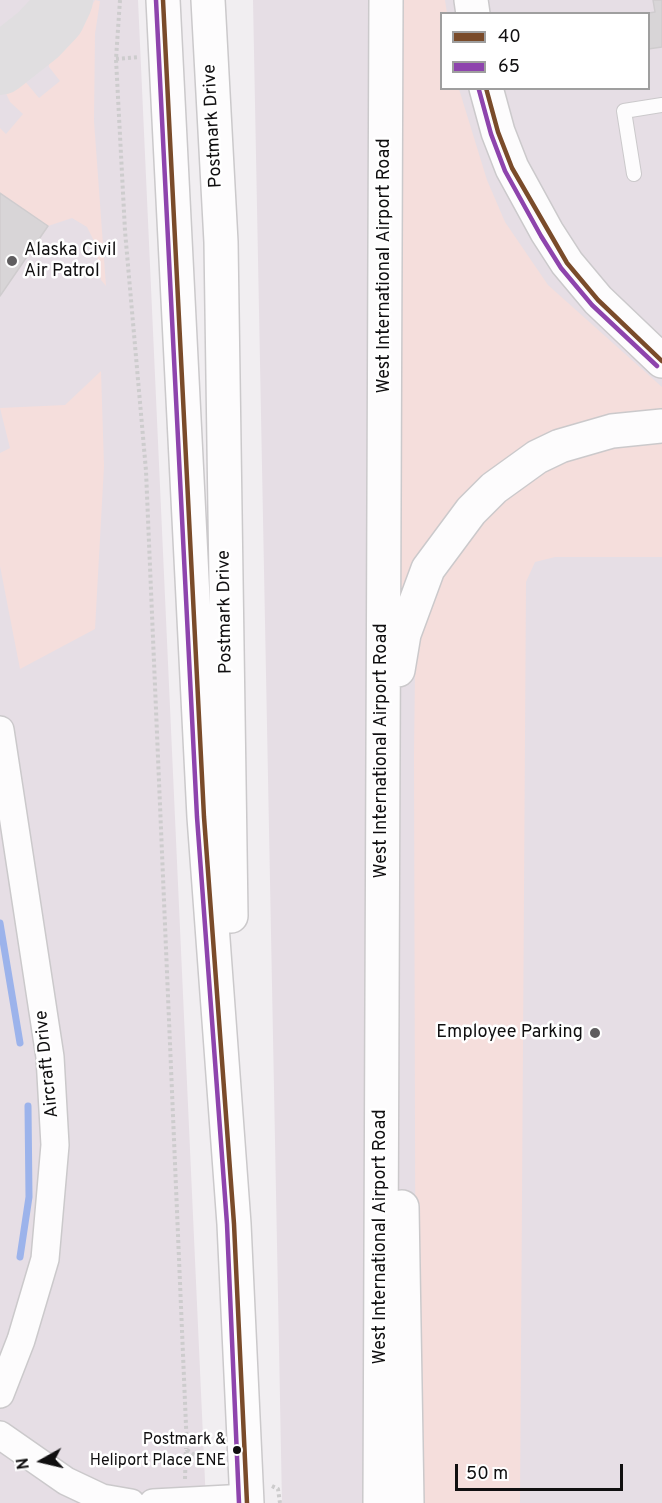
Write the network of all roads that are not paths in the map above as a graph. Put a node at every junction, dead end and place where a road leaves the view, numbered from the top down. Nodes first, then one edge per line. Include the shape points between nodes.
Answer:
1 (163, 0) edge
2 (208, 0) edge
3 (387, 0) edge
4 (487, 90) edge
5 (662, 105) edge
6 (634, 174) dead end
7 (662, 361) edge
8 (662, 426) edge
9 (0, 730) edge
10 (383, 789) junction
11 (381, 993) junction
12 (234, 1224) junction
13 (0, 1394) edge
14 (0, 1435) edge
15 (246, 1491) edge
16 (131, 1503) edge
17 (153, 1503) edge
18 (380, 1503) edge
19 (407, 1503) edge

1 - 12 main road, Postmark Drive via 204,817
2 - 12 main road, Postmark Drive via 220,242
3 - 10 main road, West International Airport Road
4 - 7 main road via 512,168 567,263 598,300
5 - 6 lane via 624,111
8 - 10 main road via 612,430 537,457 494,488 446,541 428,569 404,634
9 - 13 street, Aircraft Drive via 50,1058 56,1145 45,1259
10 - 11 main road, West International Airport Road
11 - 18 main road, West International Airport Road
11 - 19 main road via 403,1218
12 - 15 main road, Postmark Drive
14 - 16 street via 66,1481 102,1498
15 - 17 street

